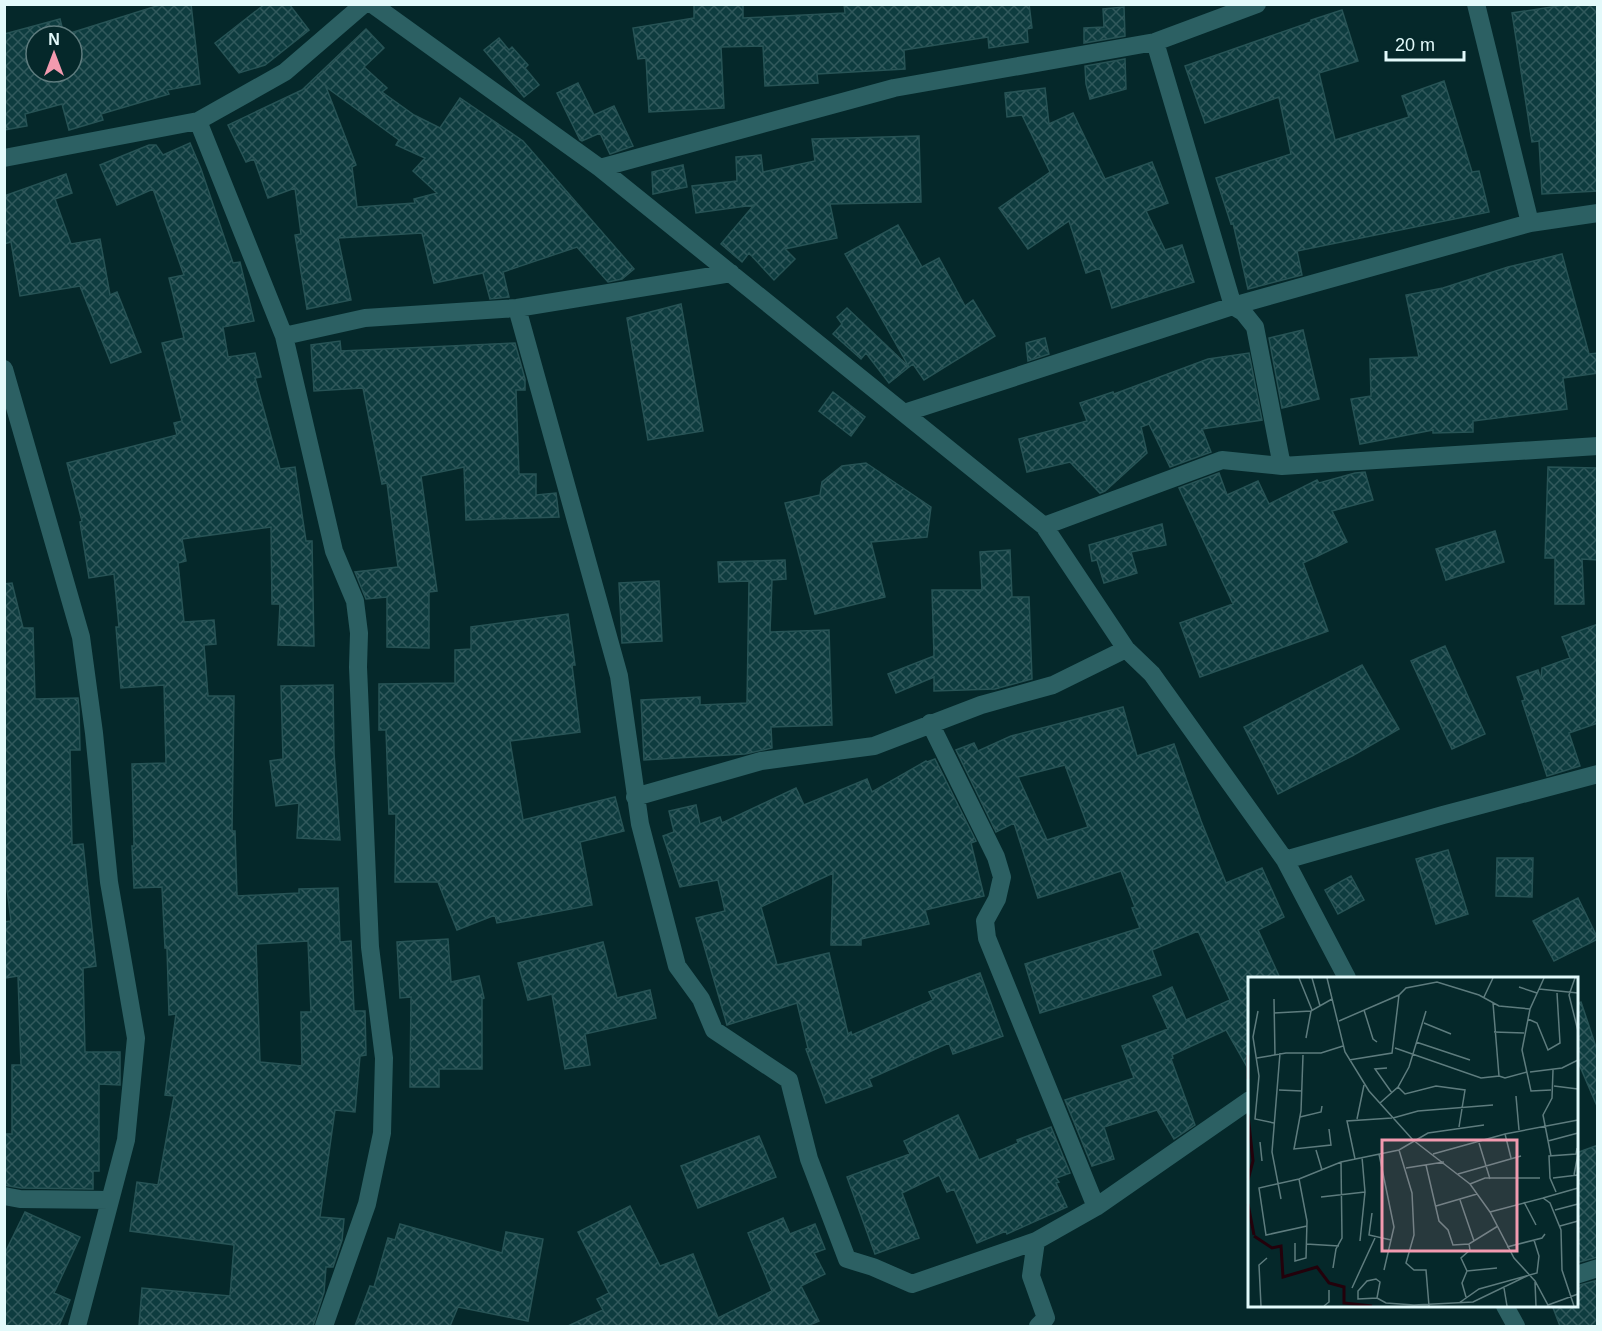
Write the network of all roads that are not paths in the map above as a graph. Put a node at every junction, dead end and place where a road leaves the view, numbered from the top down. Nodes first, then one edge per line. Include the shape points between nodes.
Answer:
1 (364, 4) edge
2 (372, 4) edge
3 (1257, 4) edge
4 (1476, 4) edge
5 (1155, 42) junction
6 (198, 121) junction
7 (4, 158) edge
8 (600, 168) junction
9 (1598, 213) edge
10 (1530, 223) junction
11 (731, 273) junction
12 (1233, 306) junction
13 (517, 308) junction
14 (284, 336) junction
15 (4, 369) edge
16 (904, 413) junction
17 (1598, 446) edge
18 (1282, 466) junction
19 (1044, 526) junction
20 (1126, 649) junction
21 (930, 723) junction
22 (1598, 774) edge
23 (635, 797) junction
24 (1285, 860) junction
25 (1346, 977) edge
26 (1248, 1101) edge
27 (4, 1196) edge
28 (110, 1200) junction
29 (1096, 1207) junction
30 (1036, 1241) junction
31 (1598, 1268) edge
32 (1578, 1274) edge
33 (1506, 1307) edge
34 (77, 1326) edge
35 (324, 1326) edge
36 (1038, 1326) edge
37 (1516, 1326) edge

1 - 6 street via 285,72
2 - 8 street
3 - 5 street
4 - 10 street
5 - 8 street via 894,88
5 - 12 street
6 - 7 street
6 - 14 street
8 - 11 street
9 - 10 street
10 - 12 street
11 - 13 street
11 - 16 street
12 - 16 street
12 - 18 street via 1255,327
13 - 14 street via 365,318
13 - 23 street via 619,676
14 - 35 street via 334,551 355,601 370,947 384,1058 382,1133 366,1204
15 - 28 street via 81,637 109,882 136,1038 126,1140
16 - 19 street
17 - 18 street
18 - 19 street via 1222,460
19 - 20 street
20 - 21 street via 1053,685
20 - 24 street via 1152,674
21 - 23 street via 874,746 761,761
21 - 29 street via 996,857 1002,877 997,899 985,921 987,938
22 - 24 street
23 - 30 street via 676,966 701,999 714,1030 789,1080 809,1159 847,1260 912,1284
24 - 25 street
26 - 29 street
27 - 28 street
28 - 34 street
29 - 30 street
30 - 36 street via 1031,1276 1046,1318
31 - 32 street
33 - 37 street

